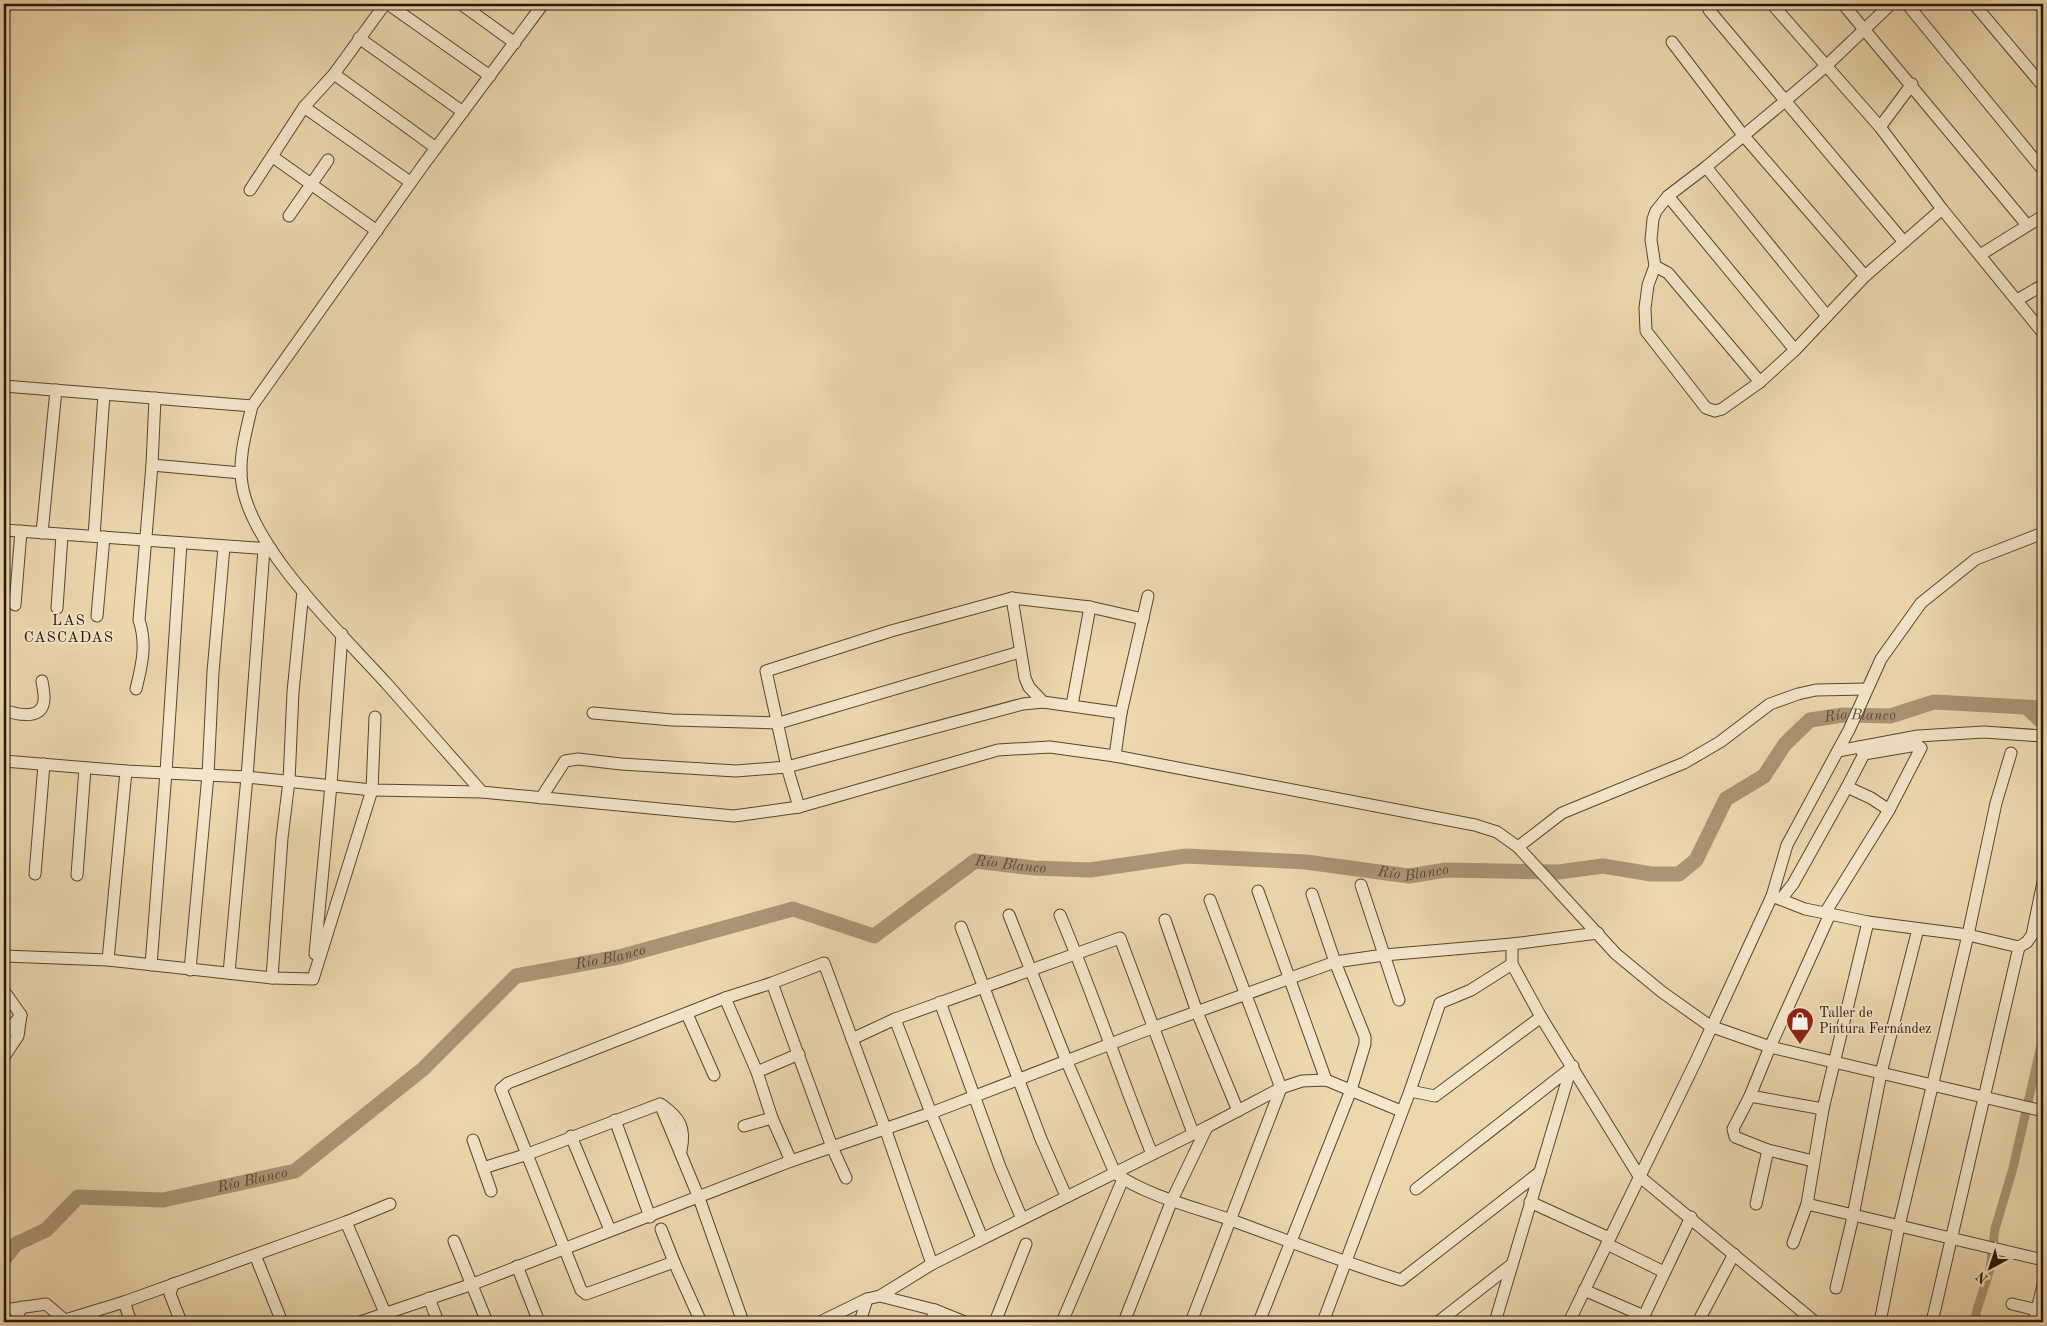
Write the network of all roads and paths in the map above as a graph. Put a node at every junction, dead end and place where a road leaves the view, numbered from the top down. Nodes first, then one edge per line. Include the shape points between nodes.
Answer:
1 (387, 4) edge
2 (461, 4) edge
3 (1772, 4) edge
4 (1843, 4) edge
5 (1891, 4) edge
6 (1907, 4) edge
7 (1974, 4) edge
8 (2039, 4) edge
9 (538, 6) edge
10 (2043, 9) edge
11 (1709, 10) dead end
12 (1864, 29) junction
13 (359, 38) junction
14 (1672, 42) dead end
15 (515, 43) junction
16 (1826, 66) junction
17 (334, 74) junction
18 (490, 76) junction
19 (1912, 84) junction
20 (2043, 86) edge
21 (1785, 101) junction
22 (304, 107) junction
23 (462, 112) junction
24 (1880, 128) junction
25 (1744, 135) junction
26 (436, 148) junction
27 (273, 157) junction
28 (328, 160) dead end
29 (1706, 167) junction
30 (2043, 170) edge
31 (410, 182) junction
32 (311, 185) junction
33 (250, 190) dead end
34 (1668, 196) junction
35 (1942, 209) junction
36 (289, 216) dead end
37 (2043, 216) edge
38 (2027, 225) junction
39 (377, 231) junction
40 (1904, 242) junction
41 (1980, 255) junction
42 (1655, 266) junction
43 (1865, 276) junction
44 (2043, 285) edge
45 (2017, 300) junction
46 (1827, 316) junction
47 (2043, 332) edge
48 (1794, 350) junction
49 (1760, 382) junction
50 (4, 388) edge
51 (56, 390) junction
52 (104, 394) junction
53 (155, 398) junction
54 (252, 406) junction
55 (152, 465) junction
56 (241, 474) junction
57 (4, 530) edge
58 (21, 531) junction
59 (42, 533) junction
60 (2043, 533) edge
61 (62, 535) junction
62 (99, 537) junction
63 (145, 539) junction
64 (181, 543) junction
65 (224, 547) junction
66 (268, 549) junction
67 (303, 591) junction
68 (1148, 596) dead end
69 (1012, 598) junction
70 (15, 605) dead end
71 (1090, 607) junction
72 (57, 608) dead end
73 (97, 616) dead end
74 (1143, 619) junction
75 (342, 634) junction
76 (1020, 652) junction
77 (42, 681) dead end
78 (136, 689) dead end
79 (1865, 693) junction
80 (1043, 702) junction
81 (1072, 705) junction
82 (4, 710) edge
83 (593, 713) dead end
84 (1121, 713) junction
85 (375, 718) dead end
86 (778, 723) junction
87 (2043, 736) edge
88 (1862, 750) junction
89 (1838, 751) junction
90 (2011, 753) dead end
91 (1115, 756) junction
92 (4, 761) edge
93 (44, 764) junction
94 (788, 767) junction
95 (85, 768) junction
96 (126, 771) junction
97 (166, 772) junction
98 (208, 775) junction
99 (247, 777) junction
100 (289, 781) junction
101 (331, 785) junction
102 (1847, 787) junction
103 (372, 790) junction
104 (482, 792) junction
105 (541, 798) junction
106 (799, 806) junction
107 (1889, 810) junction
108 (1518, 847) junction
109 (35, 874) dead end
110 (77, 874) dead end
111 (2043, 882) edge
112 (1361, 885) dead end
113 (1258, 891) dead end
114 (1312, 894) dead end
115 (1776, 897) junction
116 (1210, 900) dead end
117 (1827, 914) junction
118 (1009, 915) dead end
119 (1060, 915) dead end
120 (1165, 920) dead end
121 (1868, 922) junction
122 (961, 927) dead end
123 (1918, 929) junction
124 (1598, 934) junction
125 (1968, 935) junction
126 (1512, 944) junction
127 (2019, 947) junction
128 (1077, 954) junction
129 (1384, 955) junction
130 (4, 956) edge
131 (108, 960) junction
132 (1335, 962) junction
133 (151, 964) junction
134 (1512, 964) junction
135 (190, 970) junction
136 (1032, 970) junction
137 (229, 973) junction
138 (272, 978) junction
139 (1290, 978) junction
140 (313, 979) junction
141 (772, 983) junction
142 (985, 987) junction
143 (5, 995) edge
144 (1244, 995) junction
145 (725, 998) junction
146 (1399, 1000) dead end
147 (940, 1002) junction
148 (1197, 1012) junction
149 (687, 1014) junction
150 (21, 1015) junction
151 (1541, 1017) junction
152 (895, 1019) junction
153 (1710, 1026) junction
154 (1152, 1028) junction
155 (4, 1036) edge
156 (852, 1039) junction
157 (1109, 1046) junction
158 (1770, 1046) junction
159 (798, 1054) junction
160 (4, 1058) edge
161 (1067, 1062) junction
162 (1834, 1062) junction
163 (1572, 1067) junction
164 (757, 1072) junction
165 (1881, 1073) junction
166 (714, 1075) dead end
167 (1018, 1079) junction
168 (1326, 1080) junction
169 (1932, 1085) junction
170 (1281, 1088) junction
171 (1351, 1090) junction
172 (1410, 1091) junction
173 (975, 1096) junction
174 (1750, 1096) junction
175 (1983, 1096) junction
176 (1823, 1109) junction
177 (2040, 1110) edge
178 (1238, 1112) junction
179 (1401, 1112) junction
180 (930, 1113) junction
181 (772, 1118) junction
182 (616, 1120) junction
183 (744, 1126) dead end
184 (1207, 1127) junction
185 (885, 1128) junction
186 (1193, 1133) junction
187 (571, 1136) junction
188 (473, 1140) dead end
189 (832, 1147) junction
190 (1768, 1150) junction
191 (528, 1154) junction
192 (1152, 1154) junction
193 (791, 1161) junction
194 (1813, 1161) junction
195 (483, 1168) junction
196 (1540, 1172) junction
197 (1119, 1176) junction
198 (1640, 1176) junction
199 (846, 1178) dead end
200 (1416, 1189) dead end
201 (491, 1191) dead end
202 (1066, 1196) junction
203 (700, 1198) junction
204 (1172, 1200) junction
205 (1530, 1202) junction
206 (390, 1204) dead end
207 (1756, 1204) dead end
208 (1808, 1204) junction
209 (1853, 1215) junction
210 (650, 1217) junction
211 (1691, 1217) junction
212 (1022, 1219) junction
213 (1231, 1220) junction
214 (346, 1222) junction
215 (1899, 1226) junction
216 (661, 1229) dead end
217 (610, 1230) junction
218 (1951, 1237) junction
219 (982, 1238) junction
220 (454, 1241) dead end
221 (1608, 1241) junction
222 (1291, 1243) junction
223 (1793, 1243) dead end
224 (1026, 1244) dead end
225 (564, 1249) junction
226 (1734, 1254) junction
227 (255, 1255) junction
228 (2043, 1260) edge
229 (674, 1262) junction
230 (1346, 1263) junction
231 (932, 1264) junction
232 (1511, 1265) junction
233 (517, 1266) junction
234 (1664, 1272) junction
235 (172, 1284) junction
236 (473, 1284) junction
237 (2043, 1285) edge
238 (1836, 1288) dead end
239 (1584, 1290) junction
240 (880, 1296) junction
241 (429, 1298) junction
242 (867, 1299) junction
243 (124, 1302) junction
244 (2012, 1304) dead end
245 (22, 1306) junction
246 (4, 1310) edge
247 (935, 1310) junction
248 (2037, 1310) junction
249 (4, 1314) edge
250 (388, 1318) edge
251 (1643, 1319) edge
252 (65, 1321) edge
253 (8, 1322) edge
254 (14, 1322) edge
255 (131, 1322) edge
256 (181, 1322) edge
257 (282, 1322) edge
258 (360, 1322) edge
259 (438, 1322) edge
260 (487, 1322) edge
261 (539, 1322) edge
262 (701, 1322) edge
263 (743, 1322) edge
264 (820, 1322) edge
265 (860, 1322) edge
266 (931, 1322) edge
267 (965, 1322) edge
268 (996, 1322) edge
269 (1062, 1322) edge
270 (1124, 1322) edge
271 (1191, 1322) edge
272 (1259, 1322) edge
273 (1323, 1322) edge
274 (1438, 1322) edge
275 (1495, 1322) edge
276 (1569, 1322) edge
277 (1698, 1322) edge
278 (1813, 1322) edge
279 (1880, 1322) edge
280 (1932, 1322) edge
281 (2034, 1322) edge

1 - 13 street
1 - 18 street
2 - 15 street
3 - 16 street
4 - 12 street
5 - 12 street
6 - 30 street
7 - 20 street
8 - 10 street
9 - 15 street
11 - 21 street
12 - 16 street
12 - 19 street
13 - 17 street
13 - 23 street
14 - 25 street
15 - 18 street
16 - 21 street
16 - 24 street
17 - 22 street
17 - 26 street
18 - 23 street
19 - 24 street
19 - 38 street
21 - 25 street
21 - 40 street
22 - 27 street
22 - 31 street
23 - 26 street
24 - 35 street
25 - 29 street
25 - 43 street
26 - 31 street
27 - 32 street
27 - 33 street
28 - 32 street
29 - 34 street
29 - 46 street
31 - 39 street
32 - 36 street
32 - 39 street
34 - 42 street via 1653,219 1651,240
34 - 48 street
35 - 40 street
35 - 41 street
37 - 38 street
38 - 41 street
39 - 54 street
40 - 43 street
41 - 45 street
42 - 49 street via 1668,273
42 - 49 street via 1648,285 1646,331 1706,408 1722,409
43 - 46 street
44 - 45 street
45 - 47 street
46 - 48 street
48 - 49 street
50 - 51 street
51 - 52 street
51 - 59 street
52 - 53 street
52 - 62 street
53 - 54 street
53 - 55 street
54 - 56 street via 242,449
55 - 56 street
55 - 63 street
56 - 66 street via 250,513
57 - 58 street
58 - 59 street
58 - 70 street
59 - 61 street
60 - 79 street via 1976,559 1921,603 1881,659
61 - 62 street
61 - 72 street
62 - 63 street
62 - 73 street
63 - 64 street
63 - 78 street via 139,620 144,639
64 - 65 street
64 - 97 street
65 - 66 street
65 - 98 street
66 - 67 street
66 - 99 street
67 - 75 street
67 - 100 street via 293,692
68 - 74 street
69 - 71 street
69 - 76 street
69 - 86 street via 890,631 766,671
71 - 74 street
71 - 81 street
74 - 84 street
75 - 101 street
75 - 104 street
76 - 80 street via 1029,687
76 - 86 street
77 - 82 street via 45,698 36,714
79 - 89 street
79 - 108 street via 1816,690 1770,704 1720,742 1684,763 1562,813
80 - 81 street
80 - 94 street via 1023,704
81 - 84 street
83 - 86 street via 672,720
84 - 91 street
85 - 103 street
86 - 94 street
87 - 88 street via 1984,732 1918,736
88 - 89 street
88 - 102 street
88 - 107 street via 1917,745 1921,748
89 - 115 street via 1787,845
90 - 125 street via 1996,803
91 - 106 street via 1050,747 998,750
91 - 108 street via 1475,825 1497,832
92 - 93 street
93 - 95 street
93 - 109 street
94 - 105 street via 736,771 578,759 565,761
94 - 106 street
95 - 96 street
95 - 110 street
96 - 97 street
96 - 131 street
97 - 98 street
97 - 133 street
98 - 99 street
98 - 135 street
99 - 100 street
99 - 137 street
100 - 101 street
100 - 138 street
101 - 103 street
101 - 140 street
102 - 107 street
102 - 115 street via 1793,884
103 - 104 street
103 - 140 street
104 - 105 street
105 - 106 street via 734,816
107 - 117 street
108 - 124 street
111 - 127 street via 2032,935
112 - 129 street
113 - 139 street
114 - 132 street
115 - 117 street
115 - 153 street
116 - 144 street
117 - 121 street
117 - 158 street
118 - 136 street
119 - 128 street
120 - 148 street
121 - 123 street
121 - 162 street
122 - 142 street
123 - 125 street
123 - 165 street
124 - 126 street
124 - 153 street via 1662,992
125 - 127 street
125 - 169 street
126 - 129 street
126 - 134 street
127 - 175 street
128 - 136 street
128 - 154 street via 1120,938
128 - 157 street
129 - 132 street
129 - 146 street
130 - 131 street
131 - 133 street
132 - 139 street
132 - 171 street via 1366,1037
133 - 135 street
134 - 151 street
134 - 172 street via 1471,990 1440,1003
135 - 137 street
136 - 142 street
136 - 161 street
137 - 138 street
138 - 140 street
139 - 144 street
139 - 168 street
141 - 145 street
141 - 156 street via 824,963
141 - 159 street
142 - 147 street
142 - 167 street
143 - 150 street
144 - 148 street
144 - 170 street
145 - 149 street
145 - 164 street
147 - 152 street
147 - 173 street
148 - 154 street
148 - 178 street
149 - 166 street
149 - 191 street via 501,1089
150 - 155 street
150 - 160 street via 18,1036
151 - 163 street
151 - 172 street via 1435,1096
152 - 156 street
152 - 180 street
153 - 158 street
153 - 198 street
154 - 157 street
154 - 186 street
156 - 185 street
157 - 161 street
157 - 192 street
158 - 162 street
158 - 174 street
159 - 164 street
159 - 189 street
161 - 167 street
161 - 197 street
162 - 165 street
162 - 176 street
163 - 196 street
163 - 198 street
163 - 200 street
164 - 181 street
165 - 169 street
165 - 209 street
167 - 173 street
167 - 202 street
168 - 170 street via 1302,1081
168 - 171 street
169 - 175 street
169 - 215 street
170 - 178 street
170 - 213 street
171 - 179 street
171 - 222 street
172 - 179 street
173 - 180 street
173 - 212 street
174 - 176 street
174 - 190 street via 1733,1129 1735,1137
175 - 177 street
175 - 218 street
176 - 194 street
178 - 184 street
179 - 230 street
180 - 185 street
180 - 219 street
181 - 183 street
181 - 193 street
182 - 187 street
182 - 203 street via 660,1104
182 - 210 street
184 - 186 street
184 - 204 street
185 - 189 street
185 - 231 street
186 - 192 street
187 - 191 street
187 - 217 street
188 - 195 street
189 - 193 street
189 - 199 street
190 - 194 street
190 - 207 street
191 - 195 street
191 - 225 street
192 - 197 street
193 - 203 street
194 - 208 street
195 - 201 street
196 - 205 street
196 - 230 street via 1401,1280
197 - 202 street
197 - 204 street
197 - 269 street
198 - 211 street
198 - 221 street
202 - 212 street
203 - 210 street
203 - 263 street
204 - 213 street
204 - 270 street
205 - 221 street
205 - 232 street
206 - 214 street
208 - 209 street
208 - 223 street
209 - 215 street
209 - 238 street
210 - 217 street
211 - 226 street
211 - 234 street
212 - 219 street
213 - 222 street
213 - 271 street
214 - 227 street
214 - 250 street
215 - 218 street
215 - 279 street
216 - 229 street
217 - 225 street
218 - 228 street
218 - 280 street
219 - 231 street
220 - 236 street
221 - 234 street
221 - 239 street
222 - 230 street
222 - 272 street
224 - 268 street
225 - 229 street via 581,1290 586,1294
225 - 233 street
226 - 277 street
226 - 278 street
227 - 235 street
227 - 257 street
229 - 262 street
230 - 273 street
231 - 240 street
232 - 274 street
232 - 275 street
233 - 236 street
233 - 261 street
234 - 251 street
235 - 243 street
235 - 256 street via 170,1294
236 - 241 street
236 - 260 street
237 - 248 street
239 - 251 street
239 - 276 street
240 - 242 street
240 - 247 street
241 - 250 street
241 - 259 street
242 - 264 street
242 - 265 street
243 - 252 street
243 - 255 street
244 - 248 street
245 - 246 street
245 - 252 street via 46,1304
245 - 254 street
247 - 266 street
247 - 267 street
248 - 281 street
249 - 253 street
250 - 258 street

